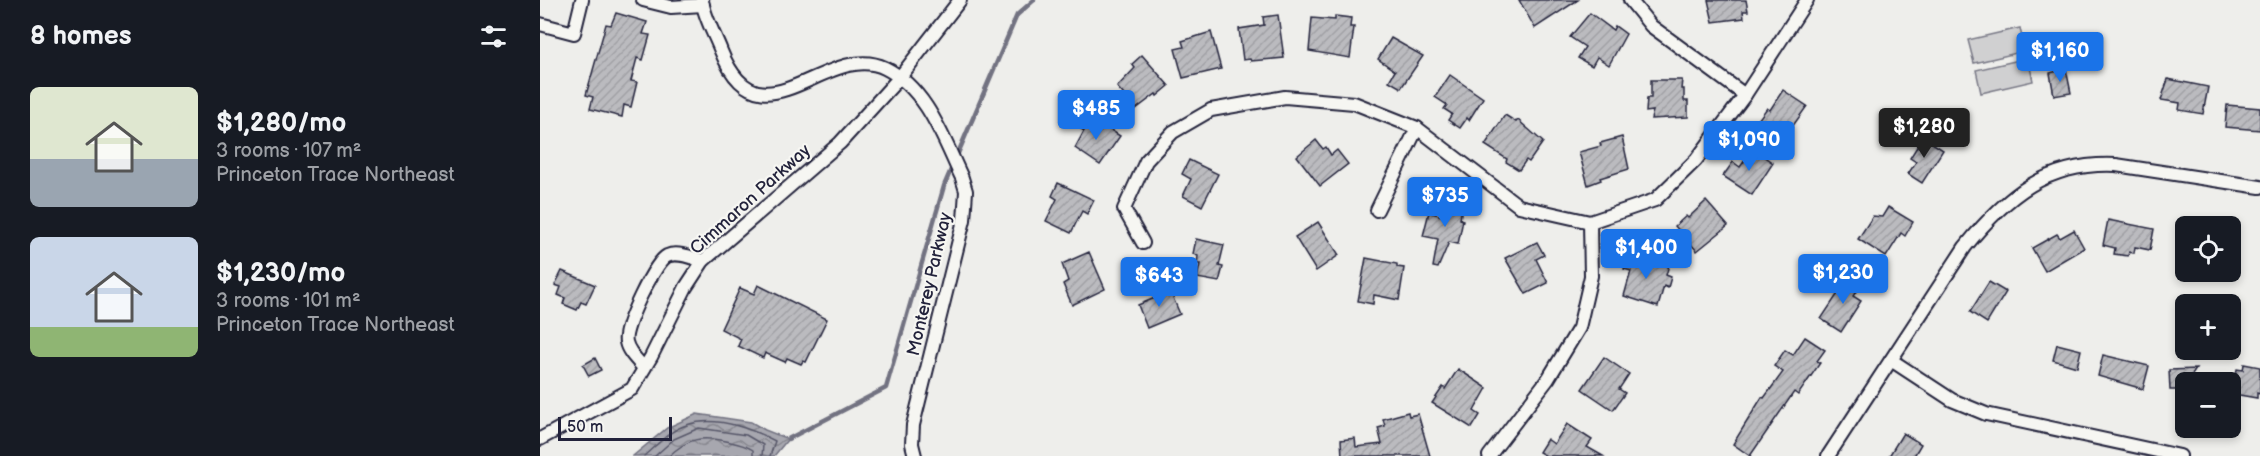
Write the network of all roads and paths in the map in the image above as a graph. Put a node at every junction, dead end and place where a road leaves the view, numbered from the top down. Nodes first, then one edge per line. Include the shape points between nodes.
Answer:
1 (582, 0) edge
2 (643, 0) edge
3 (960, 0) edge
4 (1630, 0) edge
5 (1807, 0) edge
6 (702, 3) edge
7 (540, 24) edge
8 (900, 77) junction
9 (1745, 95) junction
10 (1417, 128) junction
11 (2260, 187) edge
12 (1377, 210) dead end
13 (1590, 222) junction
14 (1143, 243) dead end
15 (703, 261) junction
16 (1891, 360) junction
17 (644, 368) junction
18 (540, 438) edge
19 (913, 450) edge
20 (906, 456) edge
21 (1490, 456) edge
22 (1828, 456) edge
23 (2180, 456) edge

1 - 7 street via 573,33
2 - 6 street via 671,7
3 - 8 street, Cimmaron Parkway
4 - 9 street via 1651,26
5 - 9 street
6 - 8 street, Monterey Parkway via 729,70 753,92 770,94 868,63
8 - 15 street, Cimmaron Parkway via 840,143
8 - 19 street, Monterey Parkway via 922,98 966,191 964,220 913,425
9 - 13 street via 1696,160 1655,200
10 - 12 street
10 - 13 street via 1519,206
10 - 14 street via 1354,103 1285,97 1210,111 1173,132 1146,161 1125,209
11 - 16 street via 2116,165 2096,164 2053,173 2032,183 1987,219
13 - 21 street via 1591,276 1578,328 1548,379
15 - 17 street, Cimmaron Parkway
15 - 17 street via 682,255 667,256 656,266 628,325 625,340
16 - 22 street
16 - 23 street via 1952,400 1986,414
17 - 18 street, Cimmaron Parkway via 632,389
19 - 20 street, Monterey Parkway

